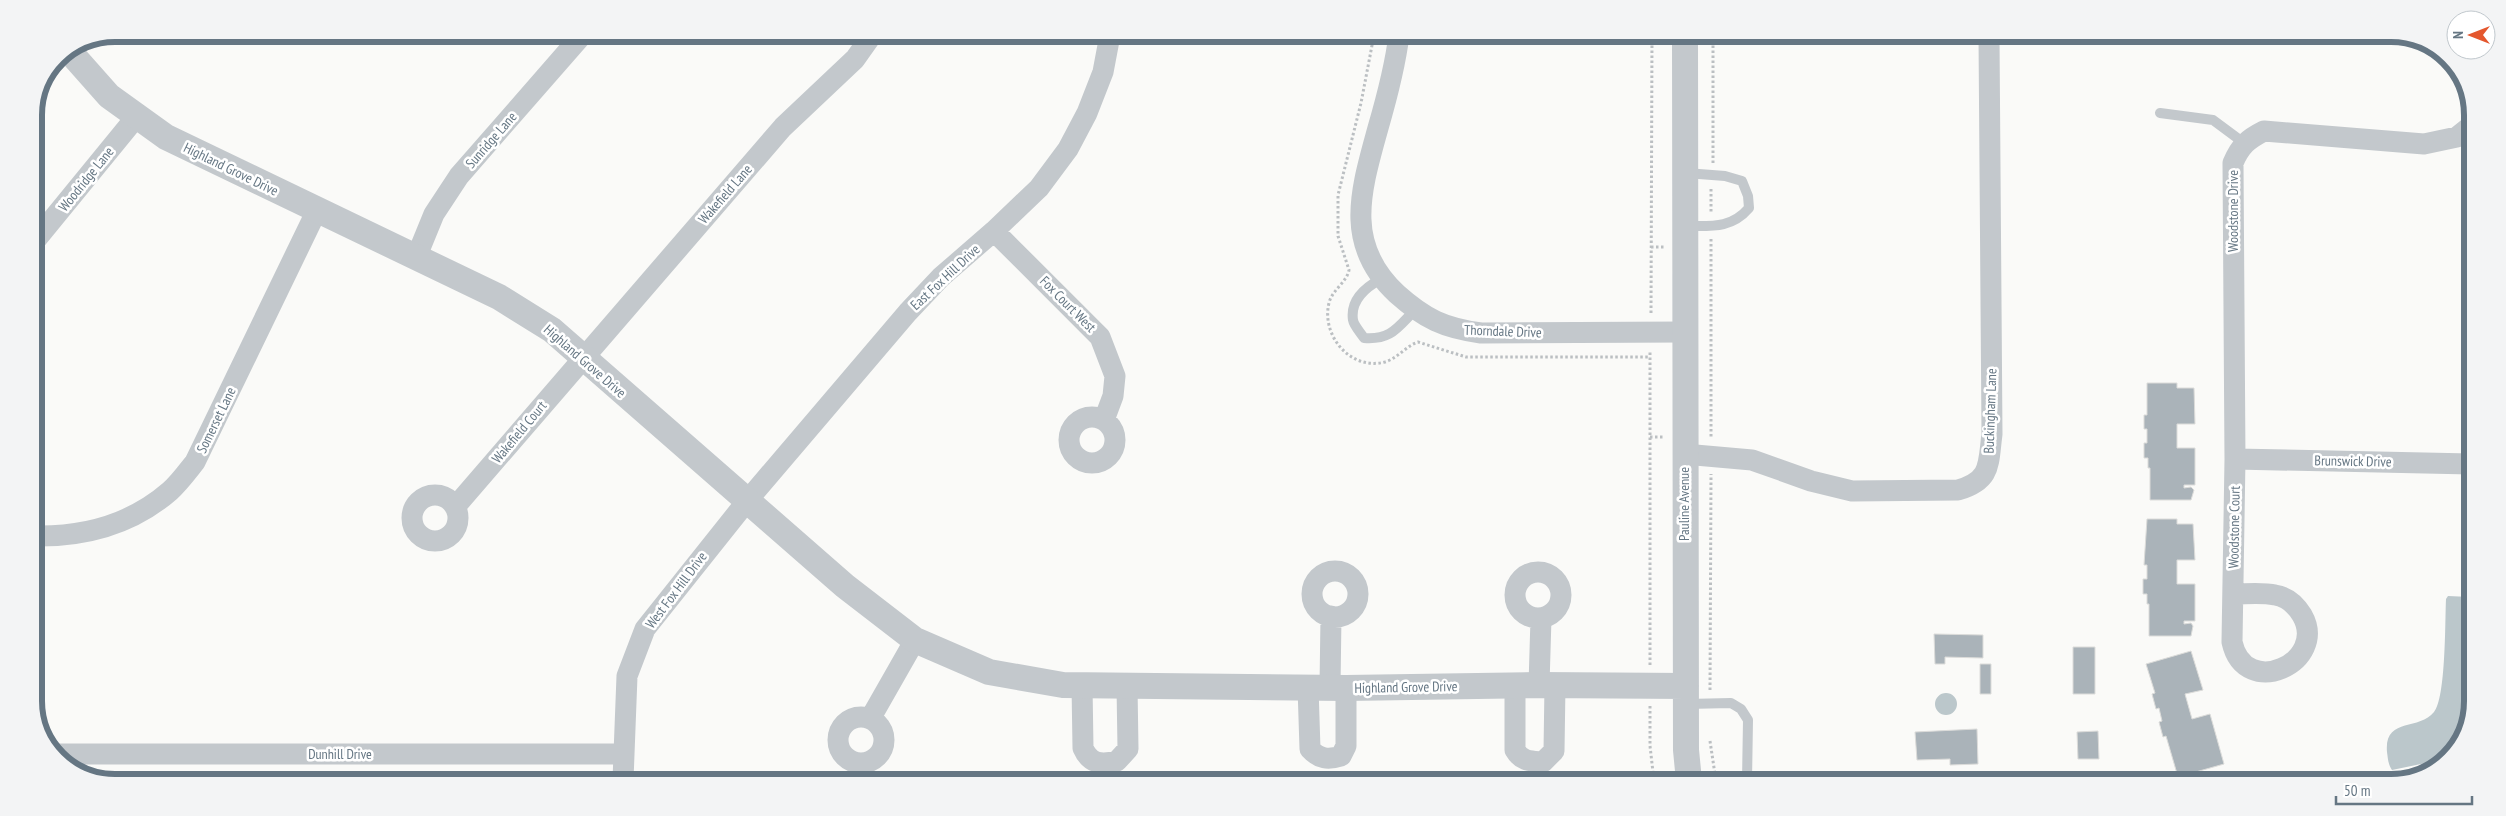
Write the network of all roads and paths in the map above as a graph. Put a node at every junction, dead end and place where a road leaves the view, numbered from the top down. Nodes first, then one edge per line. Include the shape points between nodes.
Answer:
1 (576, 42) edge
2 (867, 42) edge
3 (1109, 42) edge
4 (1373, 42) edge
5 (1398, 42) edge
6 (1652, 42) edge
7 (1685, 42) edge
8 (1713, 42) edge
9 (1989, 42) edge
10 (74, 56) edge
11 (1361, 103) dead end
12 (2160, 113) dead end
13 (137, 116) junction
14 (2463, 132) edge
15 (2244, 143) junction
16 (1684, 173) junction
17 (1712, 175) junction
18 (317, 210) junction
19 (1684, 226) junction
20 (1711, 226) junction
21 (994, 231) junction
22 (42, 232) edge
23 (416, 258) junction
24 (1381, 279) junction
25 (1415, 310) junction
26 (1648, 320) junction
27 (1684, 332) junction
28 (582, 358) junction
29 (1104, 420) dead end
30 (1684, 454) junction
31 (1711, 456) junction
32 (2235, 459) junction
33 (2464, 464) edge
34 (747, 501) junction
35 (455, 507) dead end
36 (43, 536) edge
37 (2233, 594) dead end
38 (1331, 616) dead end
39 (1541, 618) dead end
40 (915, 640) junction
41 (1537, 685) junction
42 (1082, 686) junction
43 (1127, 686) junction
44 (1650, 686) junction
45 (1328, 688) junction
46 (1694, 698) junction
47 (870, 719) dead end
48 (66, 754) edge
49 (623, 754) junction
50 (623, 774) edge
51 (1653, 774) edge
52 (1689, 774) edge
53 (1715, 774) edge
54 (1747, 774) edge

1 - 23 street, Sunridge Lane via 459,176 434,214
2 - 28 street, Wakefield Lane via 855,59 784,127
3 - 21 street, East Fox Hill Drive via 1103,72 1068,149 1039,188
4 - 11 path
5 - 24 street, Thorndale Drive via 1394,70 1361,188 1363,233 1370,260
6 - 26 path
7 - 16 street, Pauline Avenue
8 - 17 path
9 - 31 street, Buckingham Lane via 1992,434 1987,469 1975,485 1958,490 1852,490 1811,481 1752,460
10 - 13 street, Highland Grove Drive via 109,96
12 - 15 lane via 2213,120
13 - 18 street, Highland Grove Drive via 166,137
13 - 22 street, Woodridge Lane
14 - 15 street via 2456,137 2424,144 2279,130 2264,131
15 - 32 street, Woodstone Drive via 2233,163
16 - 17 lane
16 - 19 street, Pauline Avenue
17 - 20 path
17 - 20 lane via 1742,181 1749,208 1741,218 1725,226
18 - 23 street, Highland Grove Drive
18 - 36 street, Somerset Lane via 189,470 163,496 136,514 98,531
19 - 20 lane
19 - 27 street, Pauline Avenue
20 - 31 path
21 - 29 street, Fox Court West via 1100,336 1114,376 1113,396
21 - 34 street, East Fox Hill Drive via 941,277 908,312
23 - 28 street, Highland Grove Drive via 499,297 552,330
24 - 25 street, Thorndale Drive
24 - 25 lane via 1368,286 1355,301 1353,321 1364,338 1379,339 1392,334
25 - 26 street, Thorndale Drive via 1453,329 1481,333
26 - 27 street, Thorndale Drive
26 - 44 path
27 - 30 street, Pauline Avenue
28 - 34 street, Highland Grove Drive
28 - 35 street, Wakefield Court
30 - 31 street, Buckingham Lane
30 - 46 street, Pauline Avenue
31 - 46 path
32 - 33 street, Brunswick Drive
32 - 37 street, Woodstone Court
34 - 40 street, Highland Grove Drive via 845,586
34 - 49 street, West Fox Hill Drive via 646,629 627,676
38 - 45 street
39 - 41 street
40 - 42 street, Highland Grove Drive via 989,672
40 - 47 street
41 - 44 street, Highland Grove Drive
41 - 45 street, Highland Grove Drive
42 - 43 street, Highland Grove Drive
42 - 43 street via 1083,748 1087,758 1096,763 1117,761 1128,749
43 - 45 street, Highland Grove Drive
44 - 46 street, Highland Grove Drive
44 - 51 path
46 - 52 street, Pauline Avenue
46 - 53 path via 1707,716
46 - 54 lane via 1731,703 1741,709 1748,720
48 - 49 street, Dunhill Drive
49 - 50 street, West Fox Hill Drive

